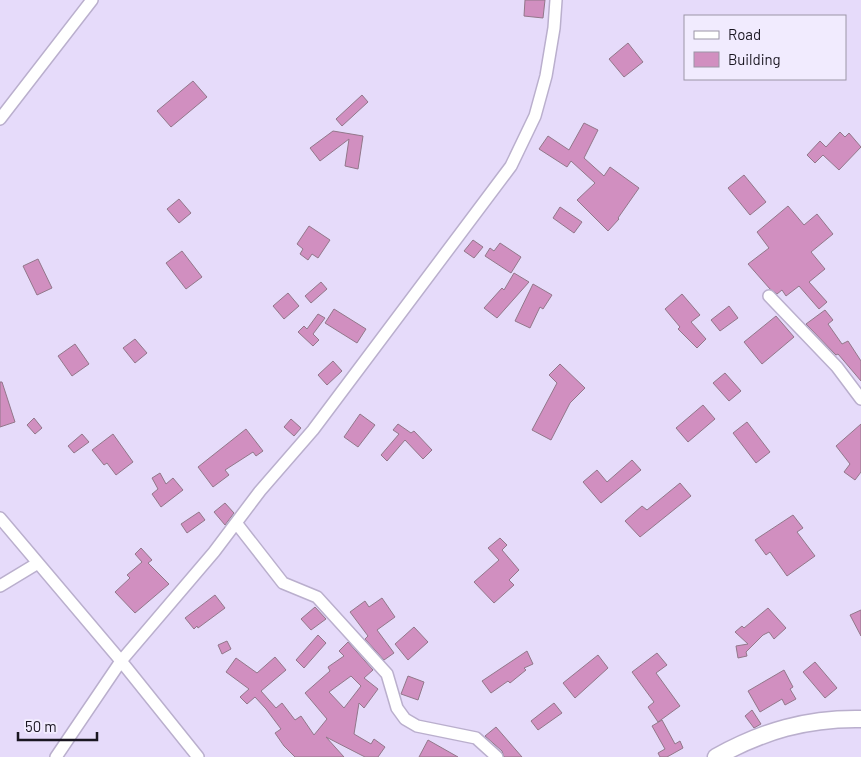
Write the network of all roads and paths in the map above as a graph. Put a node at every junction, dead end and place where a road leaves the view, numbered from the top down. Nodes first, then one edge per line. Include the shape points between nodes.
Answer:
1 (92, 0) edge
2 (556, 0) edge
3 (0, 119) edge
4 (769, 296) dead end
5 (861, 399) edge
6 (0, 518) edge
7 (237, 524) junction
8 (38, 563) junction
9 (0, 586) edge
10 (121, 661) junction
11 (861, 719) edge
12 (56, 757) edge
13 (198, 757) edge
14 (497, 757) edge
15 (716, 757) edge

1 - 3 street
2 - 7 street via 546,76 535,116 511,166 313,430 260,491
4 - 5 street via 837,367
6 - 8 street
7 - 10 street
7 - 14 street via 284,583 308,592 322,602 387,674 397,708 406,719 426,728 476,738
8 - 9 street
8 - 10 street
10 - 12 street
10 - 13 street
11 - 15 street via 800,723 757,736

